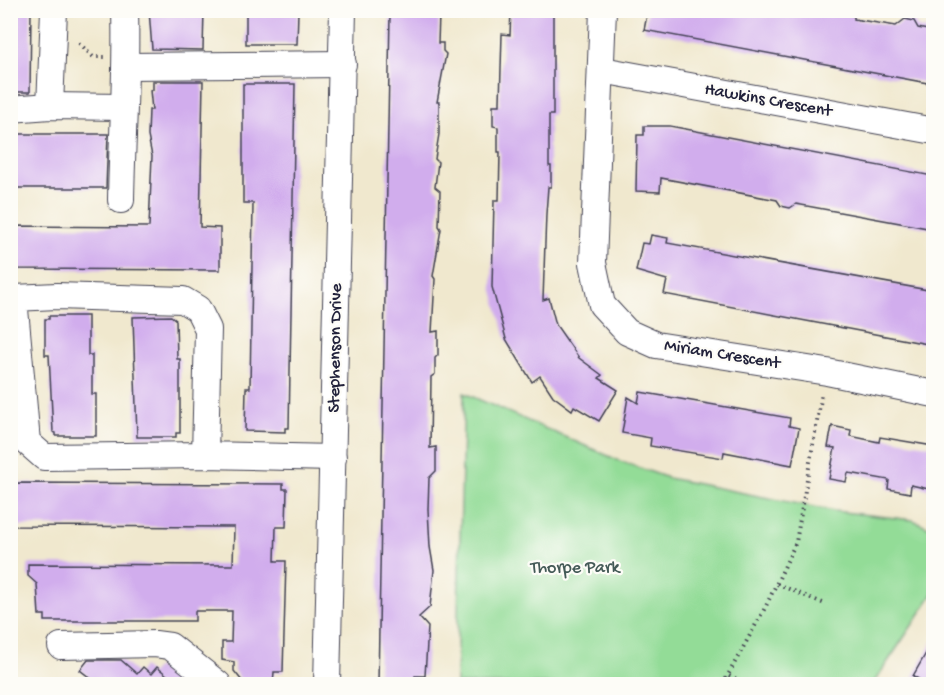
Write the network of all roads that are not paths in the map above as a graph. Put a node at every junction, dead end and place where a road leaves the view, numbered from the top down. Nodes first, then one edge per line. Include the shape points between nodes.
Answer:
1 (54, 10) edge
2 (125, 10) edge
3 (343, 10) edge
4 (603, 10) edge
5 (343, 64) junction
6 (126, 66) junction
7 (602, 70) junction
8 (50, 106) junction
9 (123, 107) junction
10 (10, 109) edge
11 (933, 131) edge
12 (121, 200) dead end
13 (933, 394) edge
14 (205, 455) junction
15 (333, 458) junction
16 (61, 646) dead end
17 (218, 684) edge
18 (327, 684) edge

1 - 8 street
2 - 6 street
3 - 5 street, Stephenson Drive
4 - 7 street, Miriam Crescent
5 - 6 street
5 - 15 street, Stephenson Drive
6 - 9 street
7 - 11 street, Hawkins Crescent
7 - 13 street, Miriam Crescent via 593,264 602,305 627,332 656,345 827,372
8 - 9 street
8 - 10 street
9 - 12 street
14 - 14 street via 208,329 198,309 183,300 14,298 27,442 44,457
14 - 15 street
15 - 18 street, Stephenson Drive
16 - 17 street via 170,646

